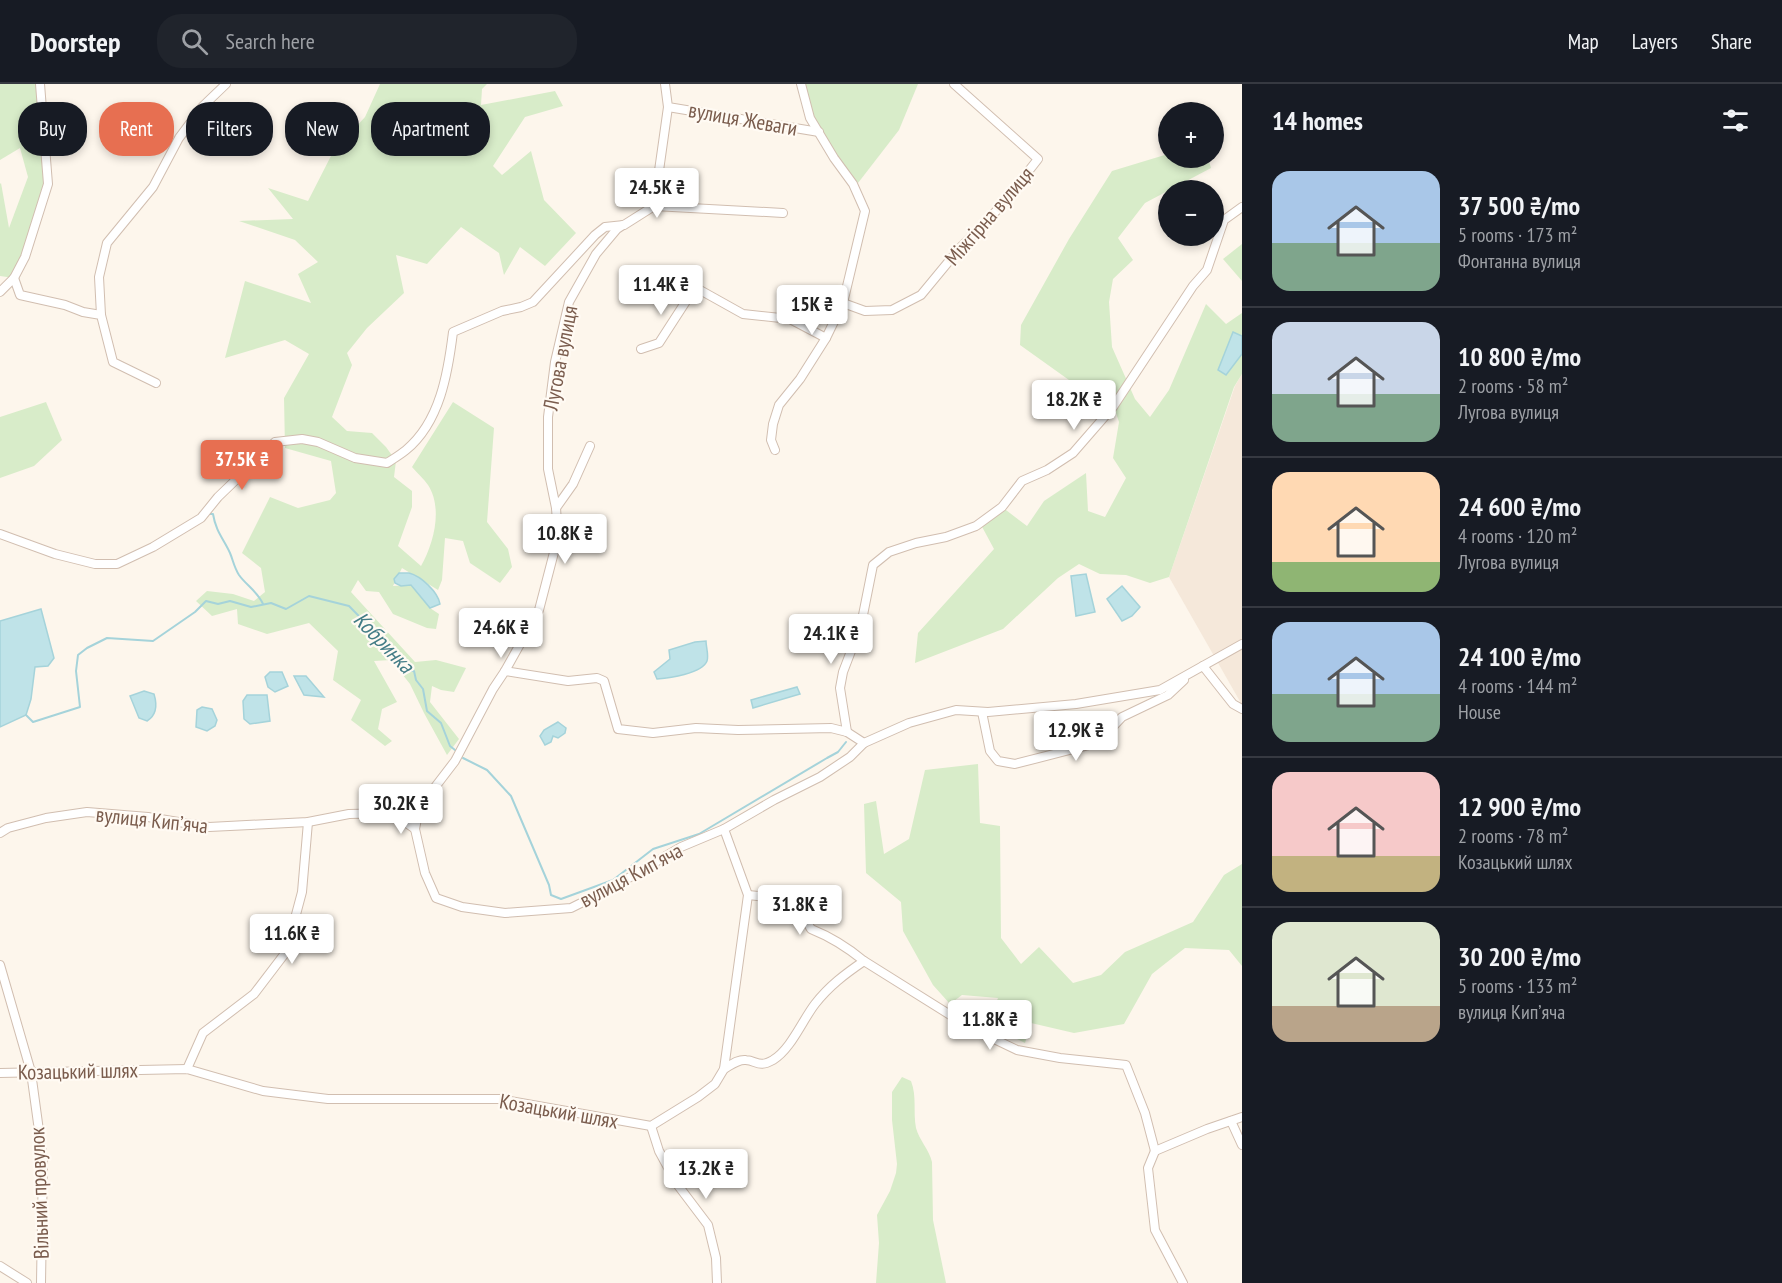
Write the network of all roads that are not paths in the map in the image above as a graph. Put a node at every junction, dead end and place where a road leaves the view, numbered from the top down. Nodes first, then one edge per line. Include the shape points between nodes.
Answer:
1 (40, 84) edge
2 (226, 84) edge
3 (665, 84) edge
4 (801, 84) edge
5 (954, 84) edge
6 (668, 107) junction
7 (819, 132) junction
8 (654, 206) junction
9 (1242, 207) edge
10 (783, 213) dead end
11 (624, 225) junction
12 (14, 279) junction
13 (0, 292) edge
14 (843, 303) junction
15 (102, 315) junction
16 (826, 338) junction
17 (641, 350) dead end
18 (156, 383) dead end
19 (590, 446) dead end
20 (775, 450) dead end
21 (556, 508) junction
22 (0, 534) edge
23 (1242, 644) edge
24 (1203, 666) junction
25 (505, 671) junction
26 (1192, 672) junction
27 (1242, 709) edge
28 (982, 712) junction
29 (848, 732) junction
30 (864, 743) junction
31 (419, 808) junction
32 (392, 813) junction
33 (308, 822) junction
34 (415, 829) junction
35 (724, 830) junction
36 (0, 833) edge
37 (748, 894) junction
38 (864, 961) junction
39 (0, 965) edge
40 (187, 1069) junction
41 (724, 1069) junction
42 (31, 1071) junction
43 (0, 1073) edge
44 (1242, 1117) edge
45 (1231, 1120) junction
46 (651, 1126) junction
47 (1242, 1145) edge
48 (1155, 1151) junction
49 (0, 1266) edge
50 (27, 1283) edge
51 (41, 1283) edge
52 (717, 1283) edge
53 (1183, 1283) edge

1 - 12 street via 48,184
2 - 15 street via 202,106 153,186 107,243 99,276
3 - 6 street, вулиця Жеваги
4 - 7 street, вулиця Жеваги via 810,118
5 - 14 street, Міжгірна вулиця via 1038,159 921,295 892,310 865,311
6 - 7 street, вулиця Жеваги
6 - 8 street, вулиця Жеваги
7 - 14 street, вулиця Жеваги via 853,184 865,211
8 - 10 street
8 - 11 street, Лугова вулиця
9 - 29 street via 1224,220 1207,270 1113,407 1072,453 1022,481 1002,507 976,526 889,552 873,565 861,625 840,688
11 - 21 street, Лугова вулиця via 596,254 569,302 548,417 548,468
11 - 22 street, Лугова вулиця via 605,227 595,235 533,302 453,332 436,411 424,431 387,463 355,458 318,442 275,442 201,519 117,564 95,564 55,554
12 - 13 street
12 - 15 street via 20,295
14 - 16 street
15 - 18 street via 113,362
16 - 17 street via 790,319 742,314 700,290 690,295 659,343
16 - 20 street via 779,405 771,440
19 - 21 street via 573,484
21 - 25 street, Лугова вулиця via 558,537 539,610
23 - 24 street
24 - 26 street
24 - 27 street via 1233,704
25 - 29 street via 568,681 604,681 618,729 653,733 696,728 831,728
25 - 31 street, Лугова вулиця via 455,761
26 - 28 street via 1160,690 1076,704
26 - 28 street via 1168,695 1122,717 1089,745 1015,764 998,761 990,751
28 - 30 street via 956,710 909,723
29 - 30 street
30 - 35 street via 820,777
31 - 32 street, вулиця Кипʼяча
31 - 34 street
32 - 33 street, вулиця Кипʼяча via 349,814
32 - 34 street
33 - 36 street, вулиця Кипʼяча via 209,827 87,812 46,818
33 - 40 street via 302,892 286,952 254,994 203,1033
34 - 35 street, вулиця Кипʼяча via 425,873 436,898 505,914 571,908 681,847
35 - 37 street
37 - 38 street via 787,899 798,906 811,929 846,946
37 - 41 street
38 - 41 street via 830,986 782,1053 758,1065 746,1060
38 - 48 street via 971,1028 1017,1050 1126,1065
39 - 42 street, Вільний провулок
40 - 42 street, Козацький шлях
40 - 46 street, Козацький шлях via 285,1094 328,1099 499,1099
41 - 46 street via 715,1084
42 - 43 street, Козацький шлях
42 - 51 street, Вільний провулок via 43,1160
44 - 45 street
45 - 47 street
45 - 48 street
46 - 52 street via 677,1184 708,1225
48 - 53 street via 1148,1168 1155,1230
49 - 50 street

